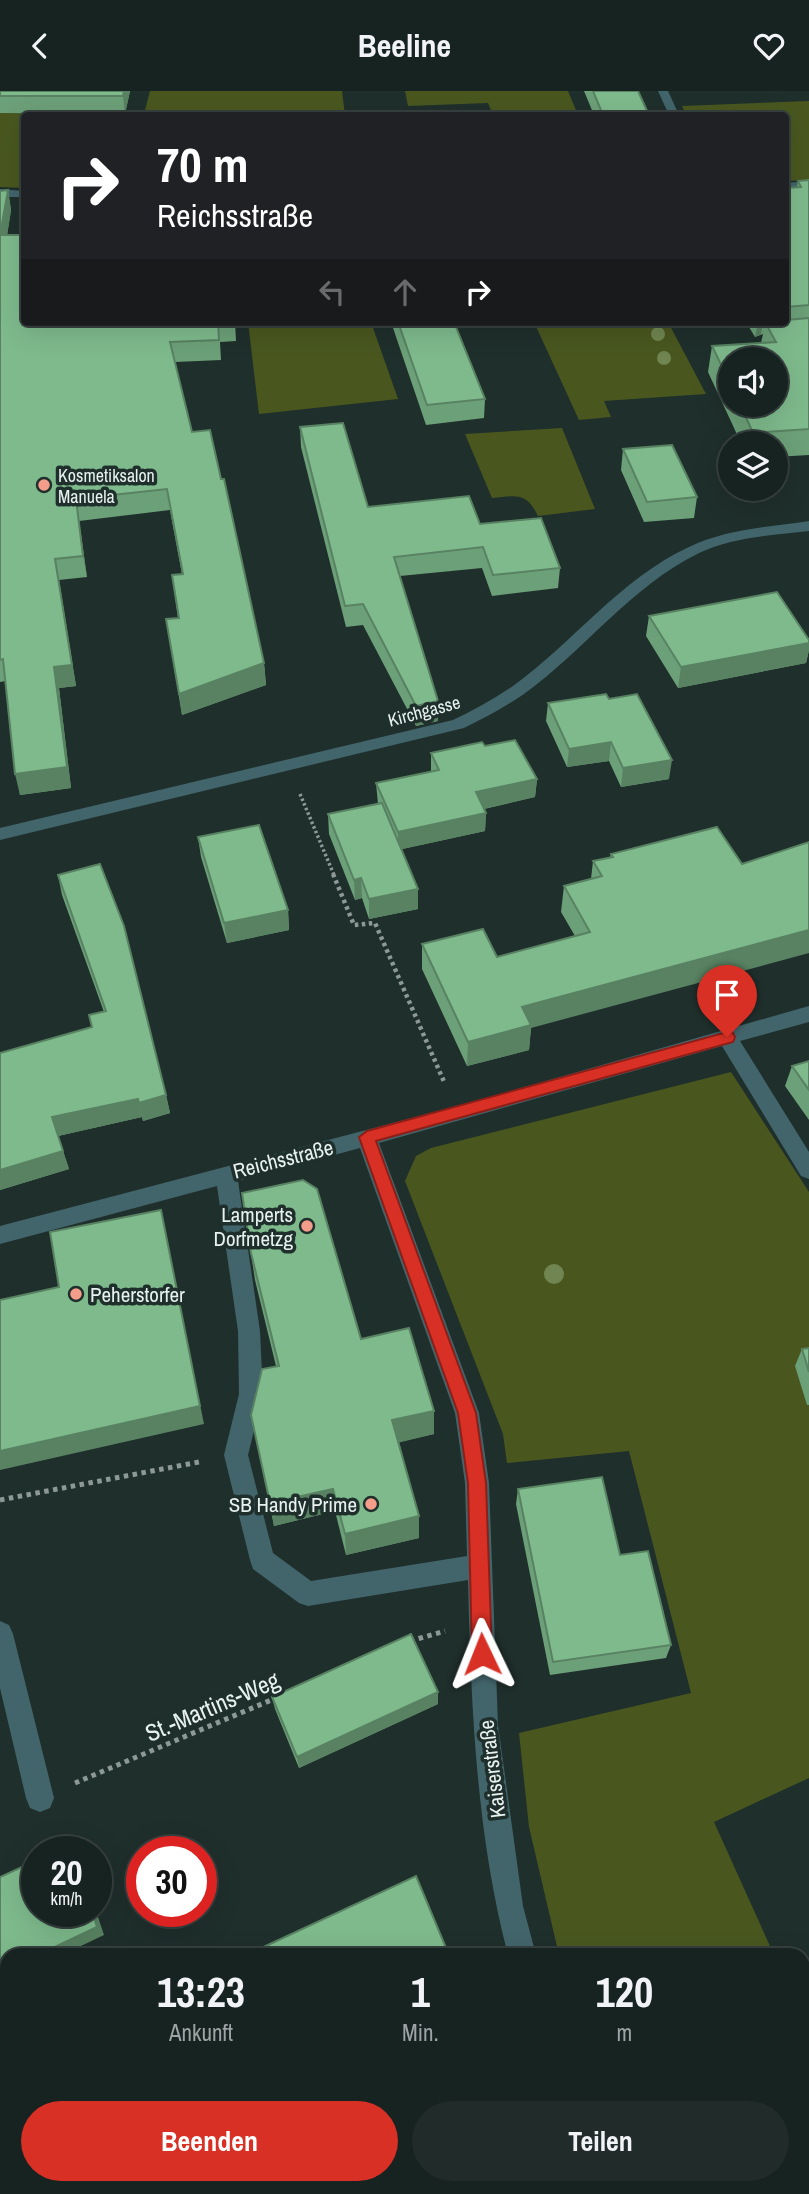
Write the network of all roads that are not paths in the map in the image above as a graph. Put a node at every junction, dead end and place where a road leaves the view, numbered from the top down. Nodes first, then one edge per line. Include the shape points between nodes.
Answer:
1 (663, 91) edge
2 (673, 112) edge
3 (809, 185) edge
4 (789, 186) edge
5 (0, 193) edge
6 (21, 194) edge
7 (809, 526) edge
8 (0, 834) edge
9 (809, 1014) edge
10 (727, 1037) junction
11 (367, 1137) junction
12 (809, 1170) edge
13 (226, 1174) junction
14 (0, 1235) edge
15 (479, 1566) junction
16 (0, 1634) edge
17 (40, 1798) road end
18 (520, 1948) edge

1 - 2 street
3 - 4 street
5 - 6 street
7 - 8 street, Kirchgasse via 718,541 675,560 648,577 513,694 480,716
9 - 10 street, Reichsstraße
10 - 11 street, Reichsstraße
10 - 12 street
11 - 13 street, Reichsstraße
11 - 15 street, Kaiserstraße via 467,1413 477,1483
13 - 14 street, Reichsstraße
13 - 15 street via 249,1331 251,1394 236,1455 262,1560 308,1594
15 - 18 street, Kaiserstraße via 485,1725 509,1906
16 - 17 street

